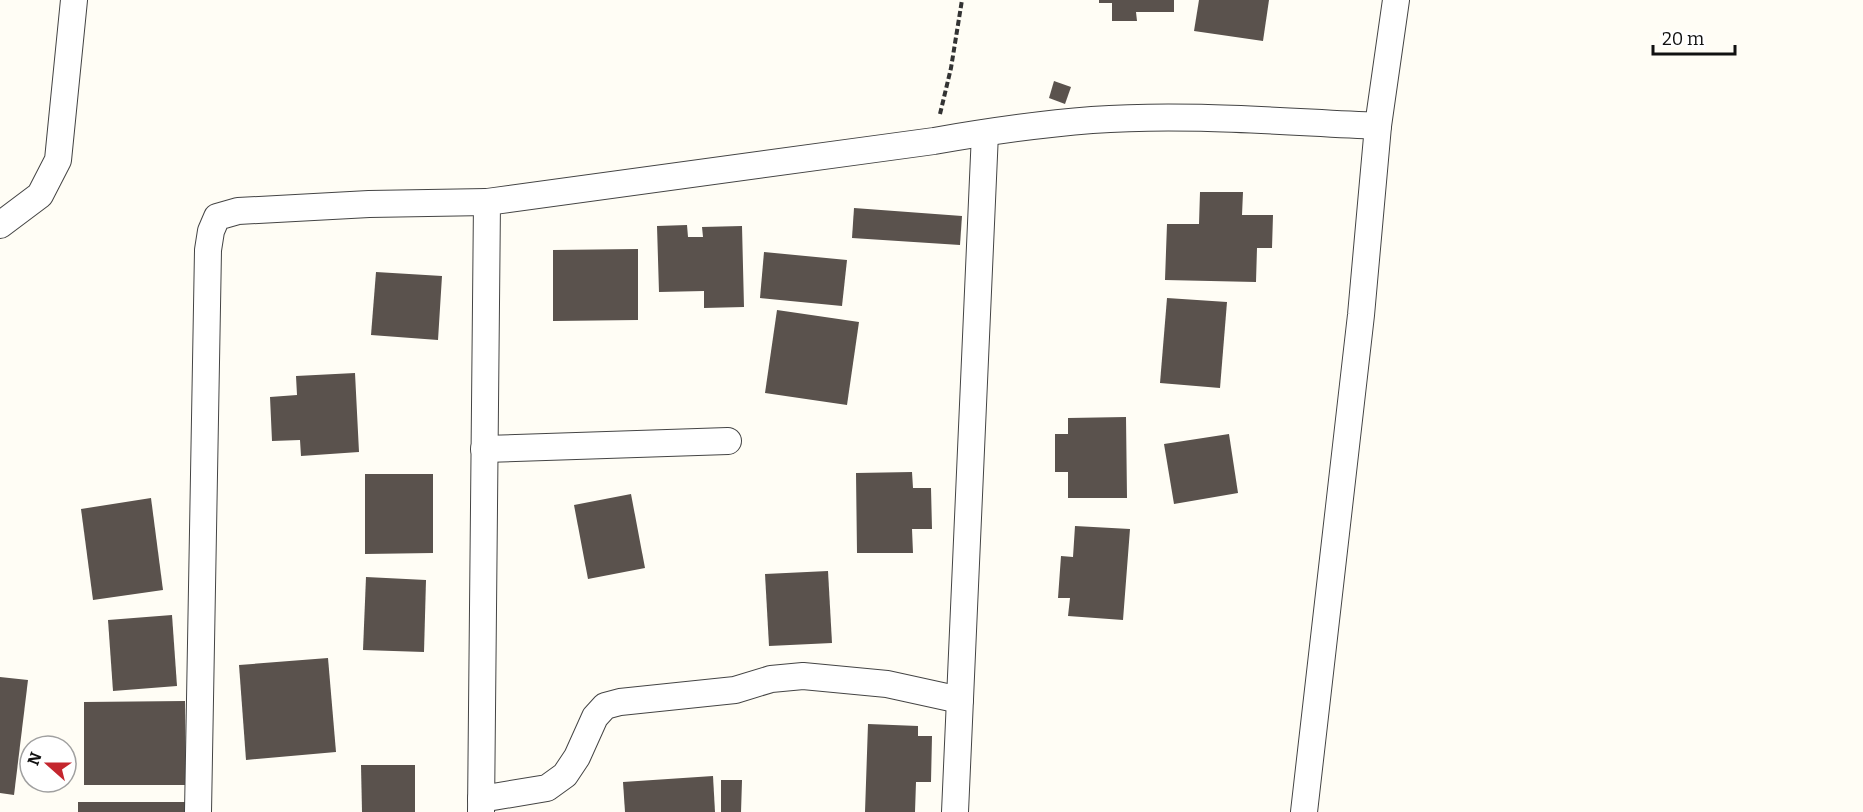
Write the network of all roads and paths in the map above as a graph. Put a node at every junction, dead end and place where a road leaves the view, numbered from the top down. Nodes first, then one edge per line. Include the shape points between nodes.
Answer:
1 (74, 0) edge
2 (962, 0) edge
3 (1396, 0) edge
4 (1378, 126) junction
5 (985, 133) junction
6 (934, 141) junction
7 (487, 202) junction
8 (0, 225) edge
9 (728, 441) dead end
10 (484, 449) junction
11 (960, 700) junction
12 (481, 806) edge
13 (198, 812) edge
14 (955, 812) edge
15 (1304, 812) edge

1 - 8 street via 58,160 40,195
2 - 6 path
3 - 4 street
4 - 5 street via 1213,118 1092,120
4 - 15 street via 1361,315
5 - 6 street
5 - 11 street
6 - 7 street
7 - 10 street
7 - 13 street via 369,204 238,211 218,216 208,250
9 - 10 street
10 - 12 street
11 - 12 street via 887,684 804,676 771,679 735,690 620,702 605,706 595,717 565,775 547,788
11 - 14 street

